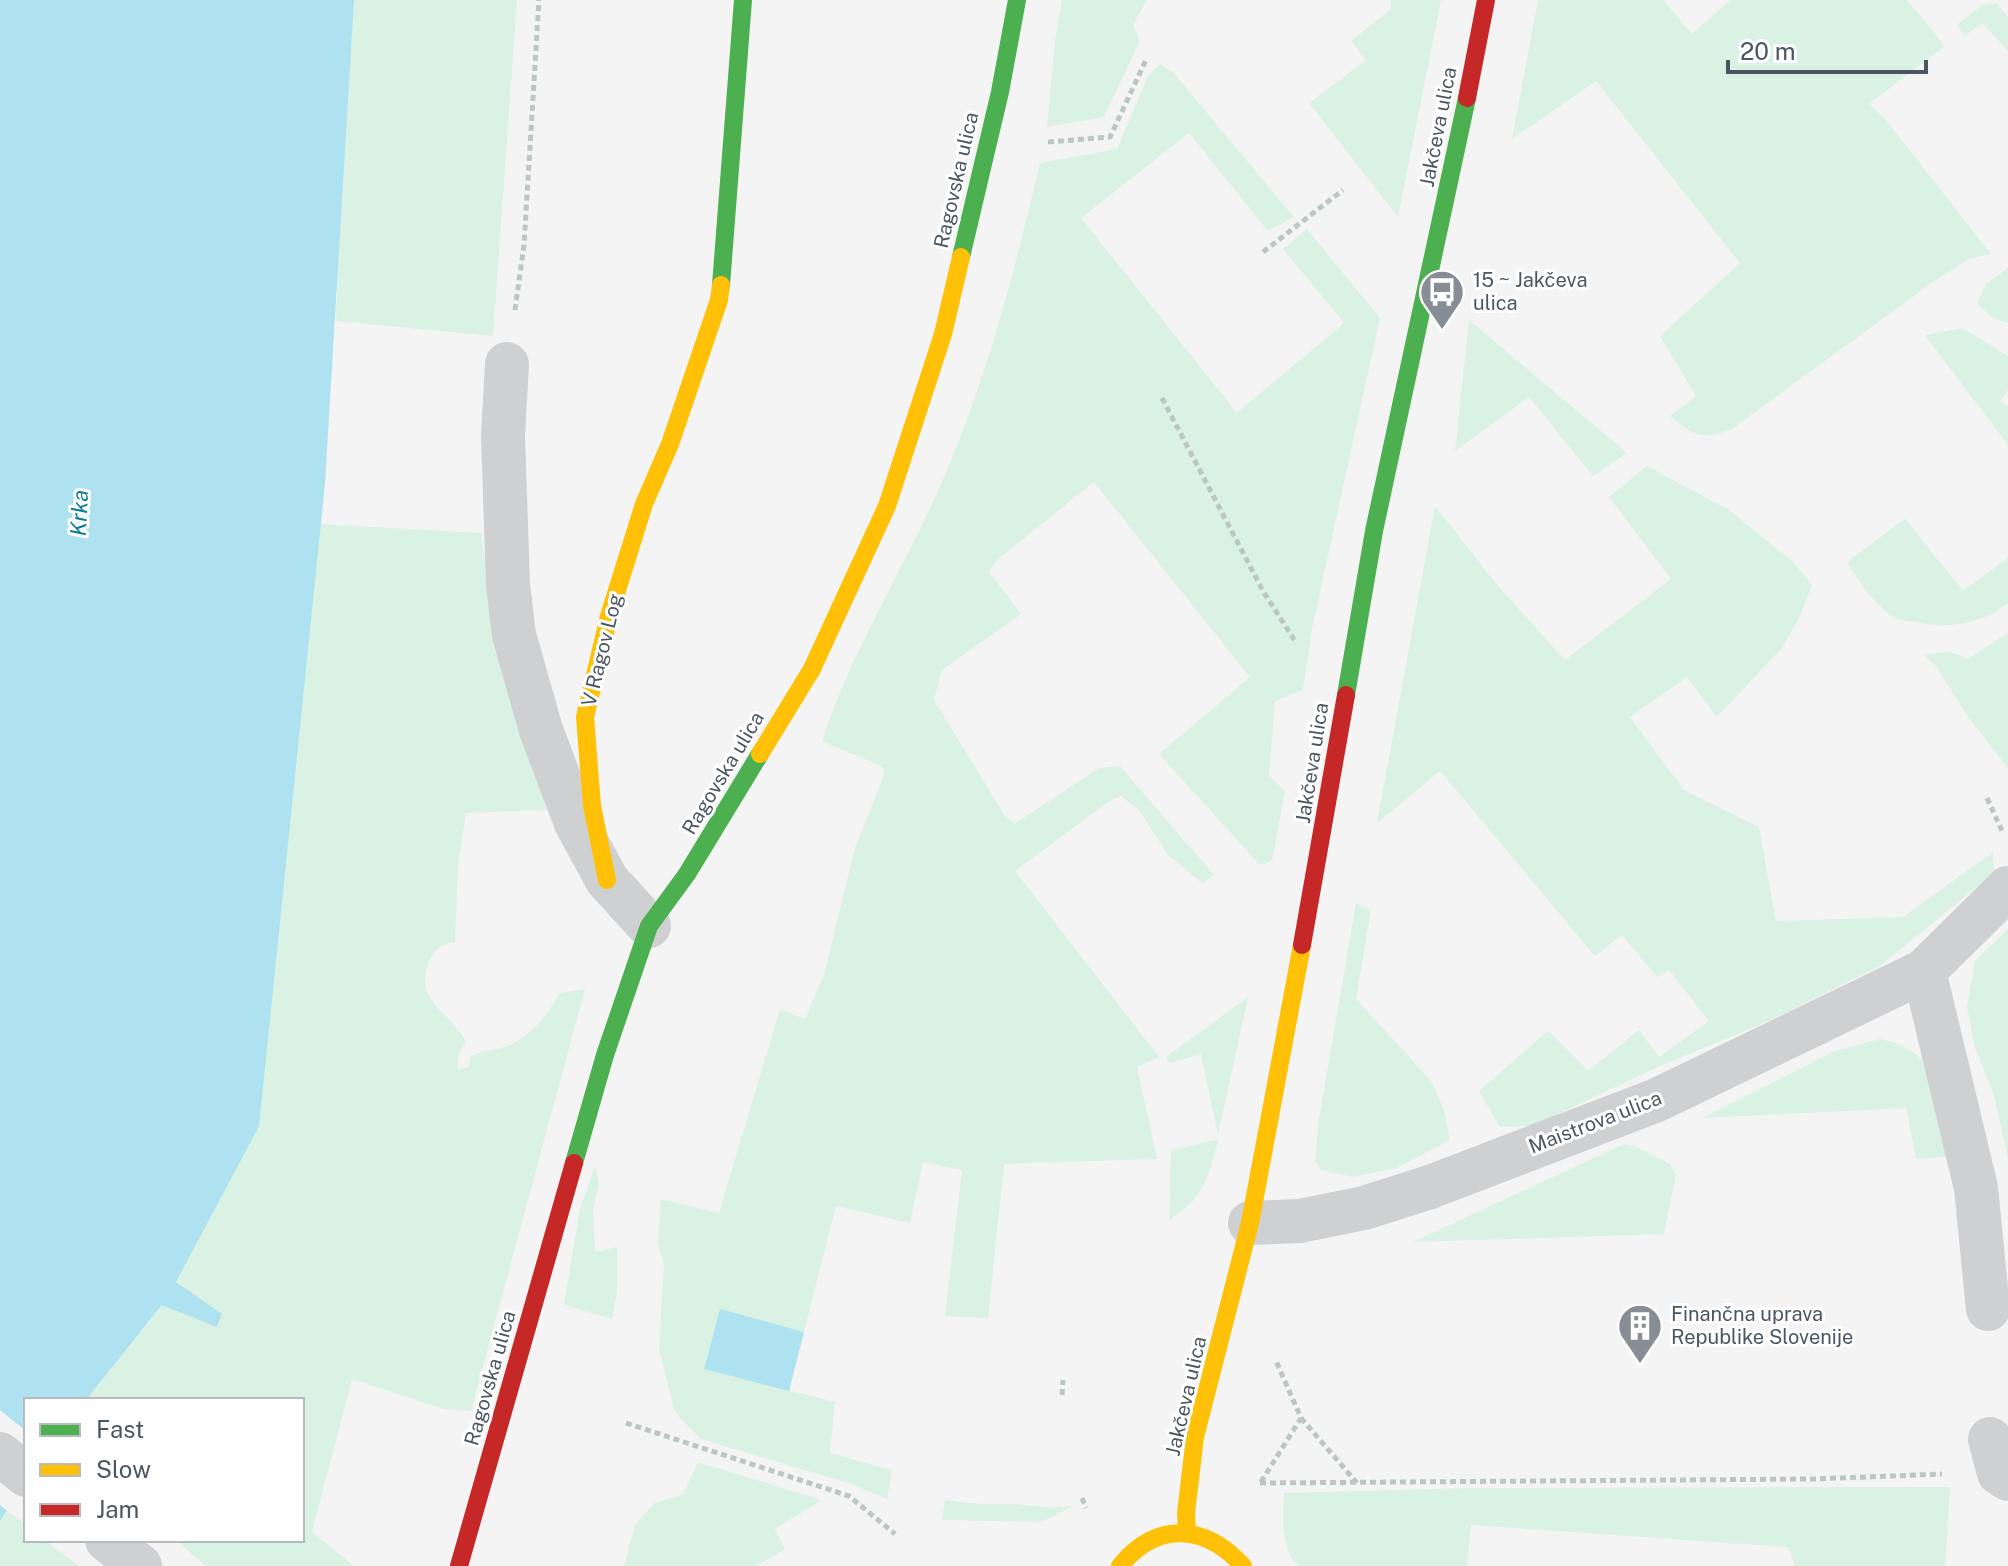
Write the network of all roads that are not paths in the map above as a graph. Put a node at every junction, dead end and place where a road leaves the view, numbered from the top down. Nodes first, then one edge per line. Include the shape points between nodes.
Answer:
1 (743, 0) edge
2 (1017, 0) edge
3 (1486, 0) edge
4 (507, 364) road end
5 (607, 880) junction
6 (2008, 888) edge
7 (649, 926) junction
8 (1924, 971) junction
9 (1250, 1223) junction
10 (1988, 1309) dead end
11 (0, 1454) edge
12 (24, 1473) edge
13 (1187, 1532) junction
14 (110, 1542) edge
15 (140, 1566) edge
16 (459, 1566) edge
17 (1120, 1566) edge
18 (1243, 1566) edge

1 - 5 street, V Ragov Log via 719,300 644,504 585,717 592,806
2 - 7 street, Ragovska ulica via 943,334 887,506 812,669 687,874
3 - 9 street, Jakčeva ulica via 1374,531
4 - 5 street via 503,436 514,635 541,730 576,823
5 - 7 street
6 - 8 street, Maistrova ulica
7 - 16 street, Ragovska ulica via 605,1055
8 - 9 street, Maistrova ulica via 1657,1100 1430,1187 1364,1208
8 - 10 street via 1976,1188
9 - 13 street, Jakčeva ulica via 1195,1437
11 - 12 street
13 - 17 street via 1138,1547
13 - 18 street via 1212,1539
14 - 15 street

